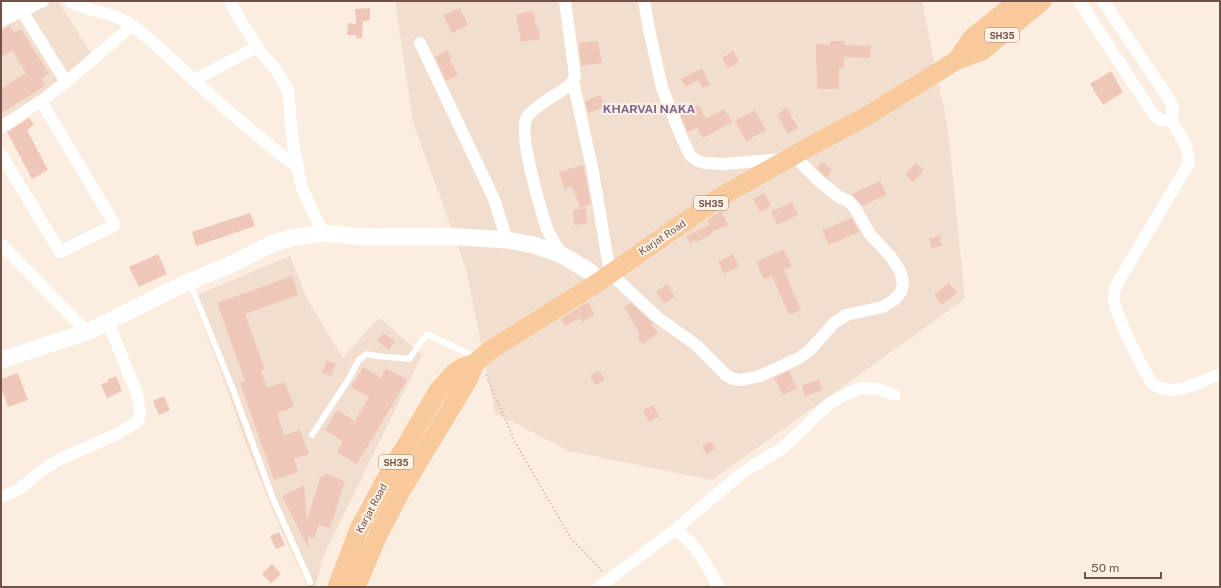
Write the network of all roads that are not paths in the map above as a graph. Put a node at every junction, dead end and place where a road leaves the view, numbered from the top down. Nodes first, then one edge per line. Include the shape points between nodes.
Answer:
1 (70, 1) edge
2 (230, 1) edge
3 (565, 1) edge
4 (644, 1) edge
5 (1018, 1) edge
6 (1042, 1) edge
7 (1079, 1) edge
8 (1102, 1) edge
9 (41, 2) edge
10 (1, 8) edge
11 (22, 11) junction
12 (1, 21) edge
13 (132, 26) junction
14 (420, 43) dead end
15 (258, 47) junction
16 (957, 60) junction
17 (194, 80) junction
18 (574, 81) junction
19 (66, 82) junction
20 (41, 101) junction
21 (1171, 121) junction
22 (1, 127) edge
23 (1, 154) edge
24 (791, 157) junction
25 (298, 168) junction
26 (323, 233) junction
27 (507, 240) junction
28 (1, 244) edge
29 (562, 255) junction
30 (605, 276) junction
31 (190, 281) junction
32 (108, 322) junction
33 (87, 332) junction
34 (1, 360) edge
35 (477, 361) junction
36 (1220, 374) edge
37 (895, 395) dead end
38 (312, 435) dead end
39 (1, 496) edge
40 (676, 529) junction
41 (310, 582) dead end
42 (606, 584) edge
43 (337, 587) edge
44 (356, 587) edge
45 (719, 587) edge

1 - 13 street via 109,14
2 - 15 street
3 - 18 street via 575,70
4 - 24 street via 662,88 690,155 704,163 724,164
5 - 16 main road, Karjat Road / SH35 via 972,38
6 - 16 main road, Karjat Road / SH35 via 982,51
7 - 21 street via 1154,115 1160,120
8 - 21 street via 1170,102 1173,110
9 - 10 street
9 - 11 street
11 - 12 street
11 - 19 street
13 - 17 street
13 - 19 street
14 - 27 street via 494,199
15 - 17 street
15 - 25 street via 288,90
16 - 24 main road, Karjat Road / SH35 via 867,116
17 - 25 street via 249,130
18 - 29 street via 534,110 526,118 524,128 532,175 543,216
18 - 30 street via 593,172
19 - 20 street
20 - 22 street
20 - 23 street via 115,225 60,252
21 - 36 street via 1182,137 1188,151 1189,163 1117,284 1114,296 1116,308 1119,319 1156,388 1174,390
24 - 30 main road, Karjat Road / SH35 via 722,196
24 - 30 street via 855,208 869,233 891,257 900,271 903,283 901,292 894,300 883,307 846,315 834,323 810,350 799,358 760,376 742,380 726,375 696,345
25 - 26 street via 302,188
26 - 27 street via 366,237 445,236
26 - 31 street via 294,237 271,244
27 - 29 street
28 - 33 street
29 - 30 street via 589,271
30 - 35 main road, Karjat Road / SH35
31 - 32 street
31 - 41 lane via 262,471
32 - 33 street
32 - 39 street via 138,394 139,420 126,430 51,464 24,486
33 - 34 street
35 - 38 lane via 428,334 409,359 367,354 360,360
35 - 43 main road, Karjat Road / SH35 via 453,374 438,391 359,528
35 - 44 main road, Karjat Road / SH35 via 402,489 377,537
37 - 40 street via 877,389 862,388 830,403 783,448 742,473
40 - 42 street
40 - 45 street via 692,544

